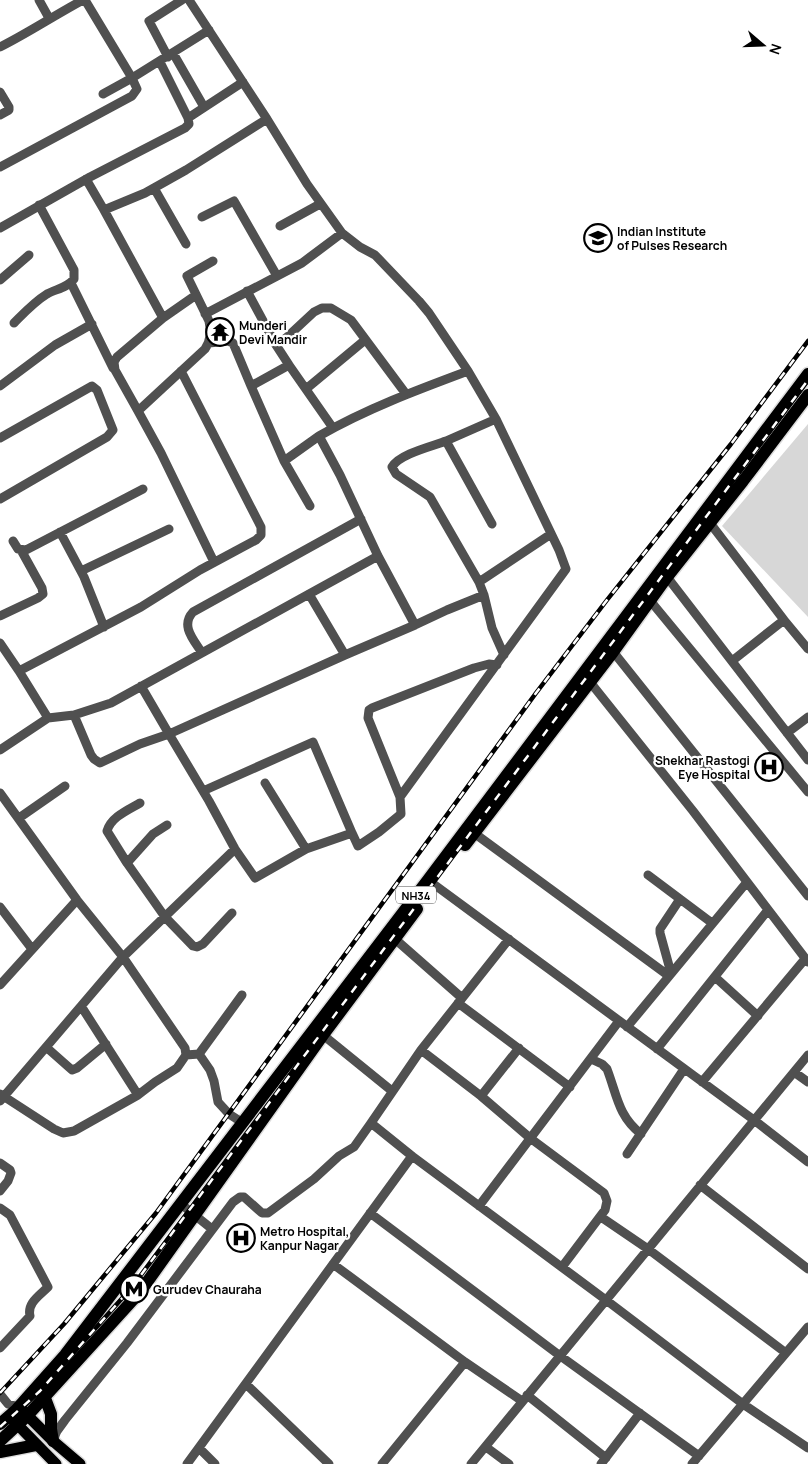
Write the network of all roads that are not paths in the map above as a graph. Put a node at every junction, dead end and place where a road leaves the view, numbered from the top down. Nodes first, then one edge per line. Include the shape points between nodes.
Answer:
1 (39, 0) edge
2 (84, 0) edge
3 (182, 0) edge
4 (189, 0) edge
5 (48, 18) junction
6 (209, 30) junction
7 (0, 47) edge
8 (167, 57) junction
9 (132, 78) junction
10 (243, 82) junction
11 (0, 92) edge
12 (104, 94) dead end
13 (204, 107) junction
14 (0, 115) edge
15 (188, 118) junction
16 (267, 119) junction
17 (0, 167) edge
18 (86, 179) junction
19 (154, 188) junction
20 (320, 204) junction
21 (39, 205) junction
22 (104, 210) junction
23 (202, 217) dead end
24 (280, 226) dead end
25 (0, 228) edge
26 (342, 233) junction
27 (186, 244) dead end
28 (29, 255) dead end
29 (213, 261) dead end
30 (277, 276) junction
31 (0, 280) edge
32 (71, 283) junction
33 (247, 292) junction
34 (196, 295) junction
35 (205, 314) junction
36 (163, 318) junction
37 (14, 323) dead end
38 (92, 324) junction
39 (366, 340) junction
40 (209, 343) junction
41 (276, 345) junction
42 (289, 364) junction
43 (115, 370) junction
44 (182, 371) junction
45 (468, 371) junction
46 (808, 374) edge
47 (0, 386) edge
48 (250, 386) junction
49 (306, 390) junction
50 (406, 394) junction
51 (808, 395) edge
52 (790, 408) junction
53 (138, 411) junction
54 (496, 419) junction
55 (334, 428) junction
56 (319, 436) junction
57 (0, 438) edge
58 (446, 441) junction
59 (284, 460) junction
60 (143, 489) dead end
61 (0, 499) edge
62 (310, 506) dead end
63 (361, 519) junction
64 (710, 523) junction
65 (492, 524) dead end
66 (169, 529) dead end
67 (60, 532) junction
68 (551, 534) junction
69 (13, 541) dead end
70 (21, 550) junction
71 (378, 556) junction
72 (214, 562) junction
73 (81, 571) junction
74 (664, 573) junction
75 (479, 582) junction
76 (309, 594) junction
77 (484, 595) junction
78 (647, 597) junction
79 (0, 616) edge
80 (784, 620) junction
81 (415, 626) junction
82 (104, 627) junction
83 (0, 643) edge
84 (610, 648) junction
85 (808, 649) edge
86 (202, 653) junction
87 (345, 655) junction
88 (504, 655) junction
89 (732, 661) junction
90 (497, 665) junction
91 (19, 671) junction
92 (590, 682) junction
93 (141, 686) junction
94 (74, 715) junction
95 (48, 718) junction
96 (808, 718) edge
97 (787, 733) junction
98 (169, 734) junction
99 (0, 750) edge
100 (808, 760) edge
101 (265, 783) dead end
102 (65, 786) dead end
103 (203, 791) junction
104 (808, 792) edge
105 (0, 793) edge
106 (400, 797) junction
107 (140, 803) dead end
108 (19, 818) junction
109 (167, 825) dead end
110 (352, 833) junction
111 (474, 833) junction
112 (235, 849) junction
113 (306, 849) junction
114 (127, 863) junction
115 (648, 875) dead end
116 (431, 882) junction
117 (747, 882) junction
118 (808, 896) edge
119 (680, 899) junction
120 (77, 900) junction
121 (0, 907) edge
122 (768, 910) junction
123 (232, 913) dead end
124 (166, 917) junction
125 (712, 923) junction
126 (395, 939) junction
127 (508, 939) junction
128 (32, 949) junction
129 (123, 957) junction
130 (807, 961) edge
131 (670, 975) junction
132 (715, 977) junction
133 (0, 985) edge
134 (242, 995) dead end
135 (460, 1000) junction
136 (81, 1006) junction
137 (758, 1016) junction
138 (619, 1021) junction
139 (627, 1027) junction
140 (323, 1035) junction
141 (106, 1044) junction
142 (46, 1047) junction
143 (519, 1048) junction
144 (657, 1049) junction
145 (421, 1050) junction
146 (198, 1054) junction
147 (186, 1055) junction
148 (808, 1055) edge
149 (591, 1059) junction
150 (684, 1069) junction
151 (794, 1072) junction
152 (702, 1082) junction
153 (808, 1082) edge
154 (570, 1087) junction
155 (392, 1091) junction
156 (138, 1095) junction
157 (481, 1096) junction
158 (1, 1097) edge
159 (754, 1120) junction
160 (243, 1123) junction
161 (371, 1123) junction
162 (641, 1134) junction
163 (530, 1138) junction
164 (627, 1154) dead end
165 (412, 1156) junction
166 (808, 1162) edge
167 (0, 1163) edge
168 (700, 1185) junction
169 (0, 1191) edge
170 (181, 1204) junction
171 (479, 1206) junction
172 (0, 1208) edge
173 (370, 1213) junction
174 (194, 1215) junction
175 (601, 1217) junction
176 (212, 1229) junction
177 (648, 1249) junction
178 (333, 1264) junction
179 (562, 1267) junction
180 (808, 1269) edge
181 (606, 1300) junction
182 (808, 1327) edge
183 (0, 1348) edge
184 (786, 1353) junction
185 (560, 1355) junction
186 (465, 1362) junction
187 (246, 1384) junction
188 (0, 1394) edge
189 (45, 1398) junction
190 (525, 1398) junction
191 (743, 1404) junction
192 (640, 1413) junction
193 (14, 1415) edge
194 (53, 1440) junction
195 (0, 1441) edge
196 (36, 1445) junction
197 (486, 1446) junction
198 (199, 1448) junction
199 (808, 1448) edge
200 (0, 1452) edge
201 (699, 1456) junction
202 (604, 1461) edge
203 (56, 1464) edge
204 (80, 1464) edge
205 (187, 1464) edge
206 (215, 1464) edge
207 (329, 1464) edge
208 (382, 1464) edge
209 (472, 1464) edge
210 (509, 1464) edge
211 (692, 1464) edge

1 - 5 street
2 - 5 street
2 - 9 street
3 - 8 street via 149,21
4 - 6 street
5 - 7 street
6 - 8 street
6 - 10 street
8 - 9 street
8 - 13 street
8 - 15 street
9 - 12 street
9 - 17 street via 137,89 134,94
10 - 13 street
10 - 16 street
11 - 14 street via 9,107
13 - 15 street
15 - 18 street via 189,124 185,128
16 - 19 street
16 - 20 street
18 - 21 street
18 - 22 street
19 - 22 street
19 - 27 street
20 - 24 street
20 - 26 street
21 - 25 street
21 - 32 street via 74,270
22 - 36 street
23 - 30 street via 234,201
26 - 30 street via 302,263
26 - 45 street via 376,255 419,301
28 - 31 street
29 - 34 street via 187,276
30 - 33 street
32 - 37 street via 40,299
32 - 38 street
33 - 35 street
33 - 41 street
34 - 35 street
34 - 36 street
35 - 40 street via 210,328
36 - 43 street via 117,357
38 - 43 street
38 - 47 street via 55,345
39 - 41 street via 346,316 331,308 322,308
39 - 49 street
39 - 50 street
40 - 44 street
40 - 48 street via 233,342
41 - 42 street
42 - 48 street
42 - 49 street
43 - 53 street
44 - 53 street
44 - 72 street via 261,531 256,540
45 - 50 street
45 - 54 street
46 - 52 highway, NH34
48 - 59 street
49 - 55 street
50 - 55 street
51 - 52 highway, NH34
52 - 64 highway, NH34
52 - 74 highway, NH34
53 - 72 street
54 - 58 street
54 - 68 street
55 - 56 street
56 - 59 street
56 - 63 street
57 - 61 street via 92,386 97,390 113,430 107,437
58 - 65 street
58 - 75 street via 402,458 392,467 396,474 430,497
59 - 62 street
60 - 67 street
63 - 71 street
63 - 86 street via 193,612 187,627
64 - 74 highway, NH34
64 - 80 street
66 - 73 street
67 - 70 street
67 - 73 street
68 - 75 street
68 - 88 street via 566,569
69 - 70 street
70 - 79 street via 43,594
71 - 76 street
71 - 81 street
72 - 82 street
73 - 82 street
74 - 78 highway, NH34
74 - 89 street
75 - 77 street
76 - 86 street
76 - 87 street
77 - 81 street
77 - 88 street via 492,628
78 - 84 highway, NH34
78 - 104 street
80 - 85 street
80 - 89 street
81 - 87 street
82 - 91 street
83 - 91 street
84 - 92 highway, NH34
84 - 116 highway, NH34
84 - 118 street
86 - 93 street
87 - 98 street
88 - 90 street
89 - 97 street
90 - 106 street
90 - 106 street via 474,668 369,710 368,718
91 - 95 street
92 - 111 highway, NH34
92 - 117 street
93 - 94 street via 111,702
93 - 98 street
94 - 95 street
94 - 98 street via 91,755 100,763
95 - 99 street
96 - 97 street
97 - 100 street
98 - 103 street
101 - 113 street
102 - 108 street
103 - 110 street via 314,742
103 - 112 street
105 - 108 street
106 - 110 street via 401,814 379,832 358,846
107 - 114 street via 113,820 107,830
108 - 120 street
109 - 114 street via 153,834
110 - 113 street
111 - 116 highway, NH34
111 - 131 street
112 - 113 street via 255,878
112 - 124 street
114 - 124 street
115 - 119 street
116 - 126 highway, NH34
116 - 127 street
116 - 160 highway, NH34
117 - 122 street
117 - 125 street
119 - 125 street
119 - 131 street via 660,929
120 - 128 street
120 - 129 street
121 - 128 street
122 - 130 street
122 - 132 street
123 - 124 street via 197,947 189,943
124 - 129 street
125 - 131 street
126 - 135 street
126 - 140 highway, NH34
127 - 135 street
127 - 138 street
128 - 133 street
129 - 136 street
129 - 147 street via 185,1048
130 - 137 street
131 - 139 street
132 - 137 street
132 - 144 street
134 - 146 street
135 - 143 street
135 - 145 street
136 - 141 street
136 - 142 street
137 - 152 street
138 - 139 street
138 - 149 street
139 - 144 street
140 - 155 street
140 - 174 highway, NH34
141 - 142 street via 72,1070
141 - 156 street
142 - 158 street
143 - 154 street
143 - 157 street
144 - 150 street
145 - 155 street
145 - 157 street
146 - 147 street
146 - 160 street via 210,1070 218,1102 228,1114
147 - 156 street via 177,1068
148 - 151 street
149 - 154 street
149 - 162 street via 607,1069 624,1117
150 - 152 street
150 - 162 street
151 - 153 street
151 - 159 street
152 - 159 street
154 - 163 street
155 - 161 street
156 - 158 street via 74,1131 63,1133
157 - 163 street
159 - 166 street
159 - 168 street
160 - 170 highway, NH34
161 - 165 street
161 - 176 street via 354,1147 268,1213 262,1213 240,1197
162 - 164 street
163 - 171 street
163 - 175 street via 604,1193 607,1201
165 - 171 street
165 - 173 street
167 - 169 street via 11,1173
168 - 177 street
168 - 180 street
170 - 174 street
170 - 193 highway, NH34 via 65,1355
171 - 179 street
172 - 183 street via 10,1215 48,1287 30,1304 30,1316
173 - 178 street
173 - 185 street
174 - 176 street
174 - 189 highway, NH34 via 140,1292
175 - 177 street
175 - 179 street
176 - 194 street
177 - 181 street
177 - 184 street
178 - 186 street
178 - 187 street
179 - 181 street
181 - 185 street
181 - 191 street
182 - 184 street
184 - 191 street
185 - 190 street
185 - 192 street
186 - 190 street
186 - 208 street
187 - 198 street
187 - 207 street
188 - 193 street
189 - 193 highway, NH34
189 - 194 highway via 51,1414
190 - 197 street
190 - 202 street
191 - 199 street
191 - 201 street
192 - 201 street
192 - 202 street
193 - 194 main road
193 - 195 highway, NH34
193 - 196 main road
194 - 204 main road
196 - 200 highway
196 - 203 main road
197 - 209 street
197 - 210 street
198 - 205 street
198 - 206 street
201 - 211 street

